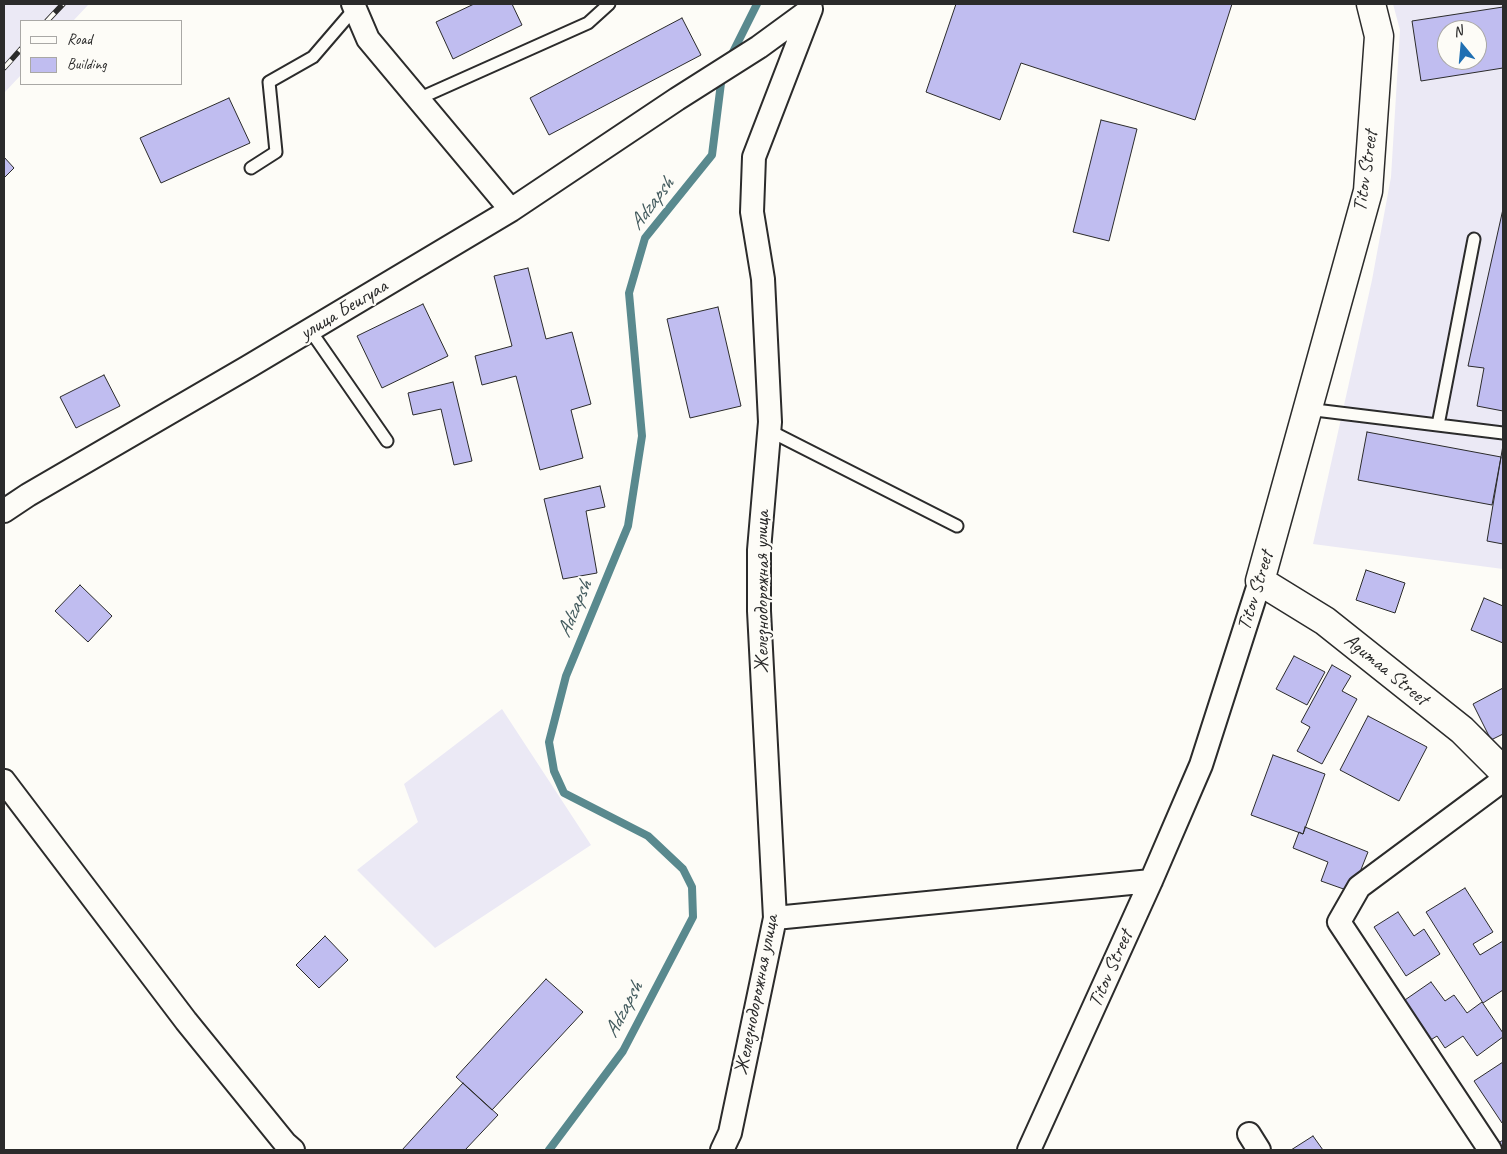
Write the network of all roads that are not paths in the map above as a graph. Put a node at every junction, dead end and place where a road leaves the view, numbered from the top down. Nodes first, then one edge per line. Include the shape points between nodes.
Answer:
1 (609, 4) edge
2 (1371, 4) edge
3 (356, 5) edge
4 (813, 7) edge
5 (418, 99) junction
6 (250, 168) dead end
7 (512, 210) junction
8 (1474, 239) dead end
9 (310, 330) junction
10 (1307, 409) junction
11 (1438, 425) junction
12 (770, 431) junction
13 (1503, 433) edge
14 (387, 442) dead end
15 (4, 511) edge
16 (956, 526) dead end
17 (1260, 581) junction
18 (1503, 771) edge
19 (1503, 780) edge
20 (4, 781) edge
21 (1151, 880) junction
22 (775, 918) junction
23 (293, 1150) edge
24 (722, 1150) edge
25 (1029, 1150) edge
26 (1490, 1150) edge

1 - 5 lane via 588,23
2 - 10 street, Titov Street via 1379,36 1368,191
3 - 5 street via 368,39
3 - 6 lane via 313,57 269,82 276,152
4 - 7 street, улица Беигуаа via 759,47
4 - 12 street, Железнодорожная улица via 754,157 752,212 763,279
5 - 7 street
7 - 9 street, улица Беигуаа
8 - 11 lane
9 - 14 lane
9 - 15 street, улица Беигуаа
10 - 11 lane
10 - 17 street, Titov Street
11 - 13 lane
12 - 16 lane
12 - 22 street, Железнодорожная улица via 759,550 759,603
17 - 18 street, Agumaa Street via 1325,620 1462,730
17 - 21 street, Titov Street via 1201,765
19 - 26 street via 1359,887 1339,922
20 - 23 street via 186,1021
21 - 22 street
21 - 25 street, Titov Street
22 - 24 street, Железнодорожная улица via 730,1133

